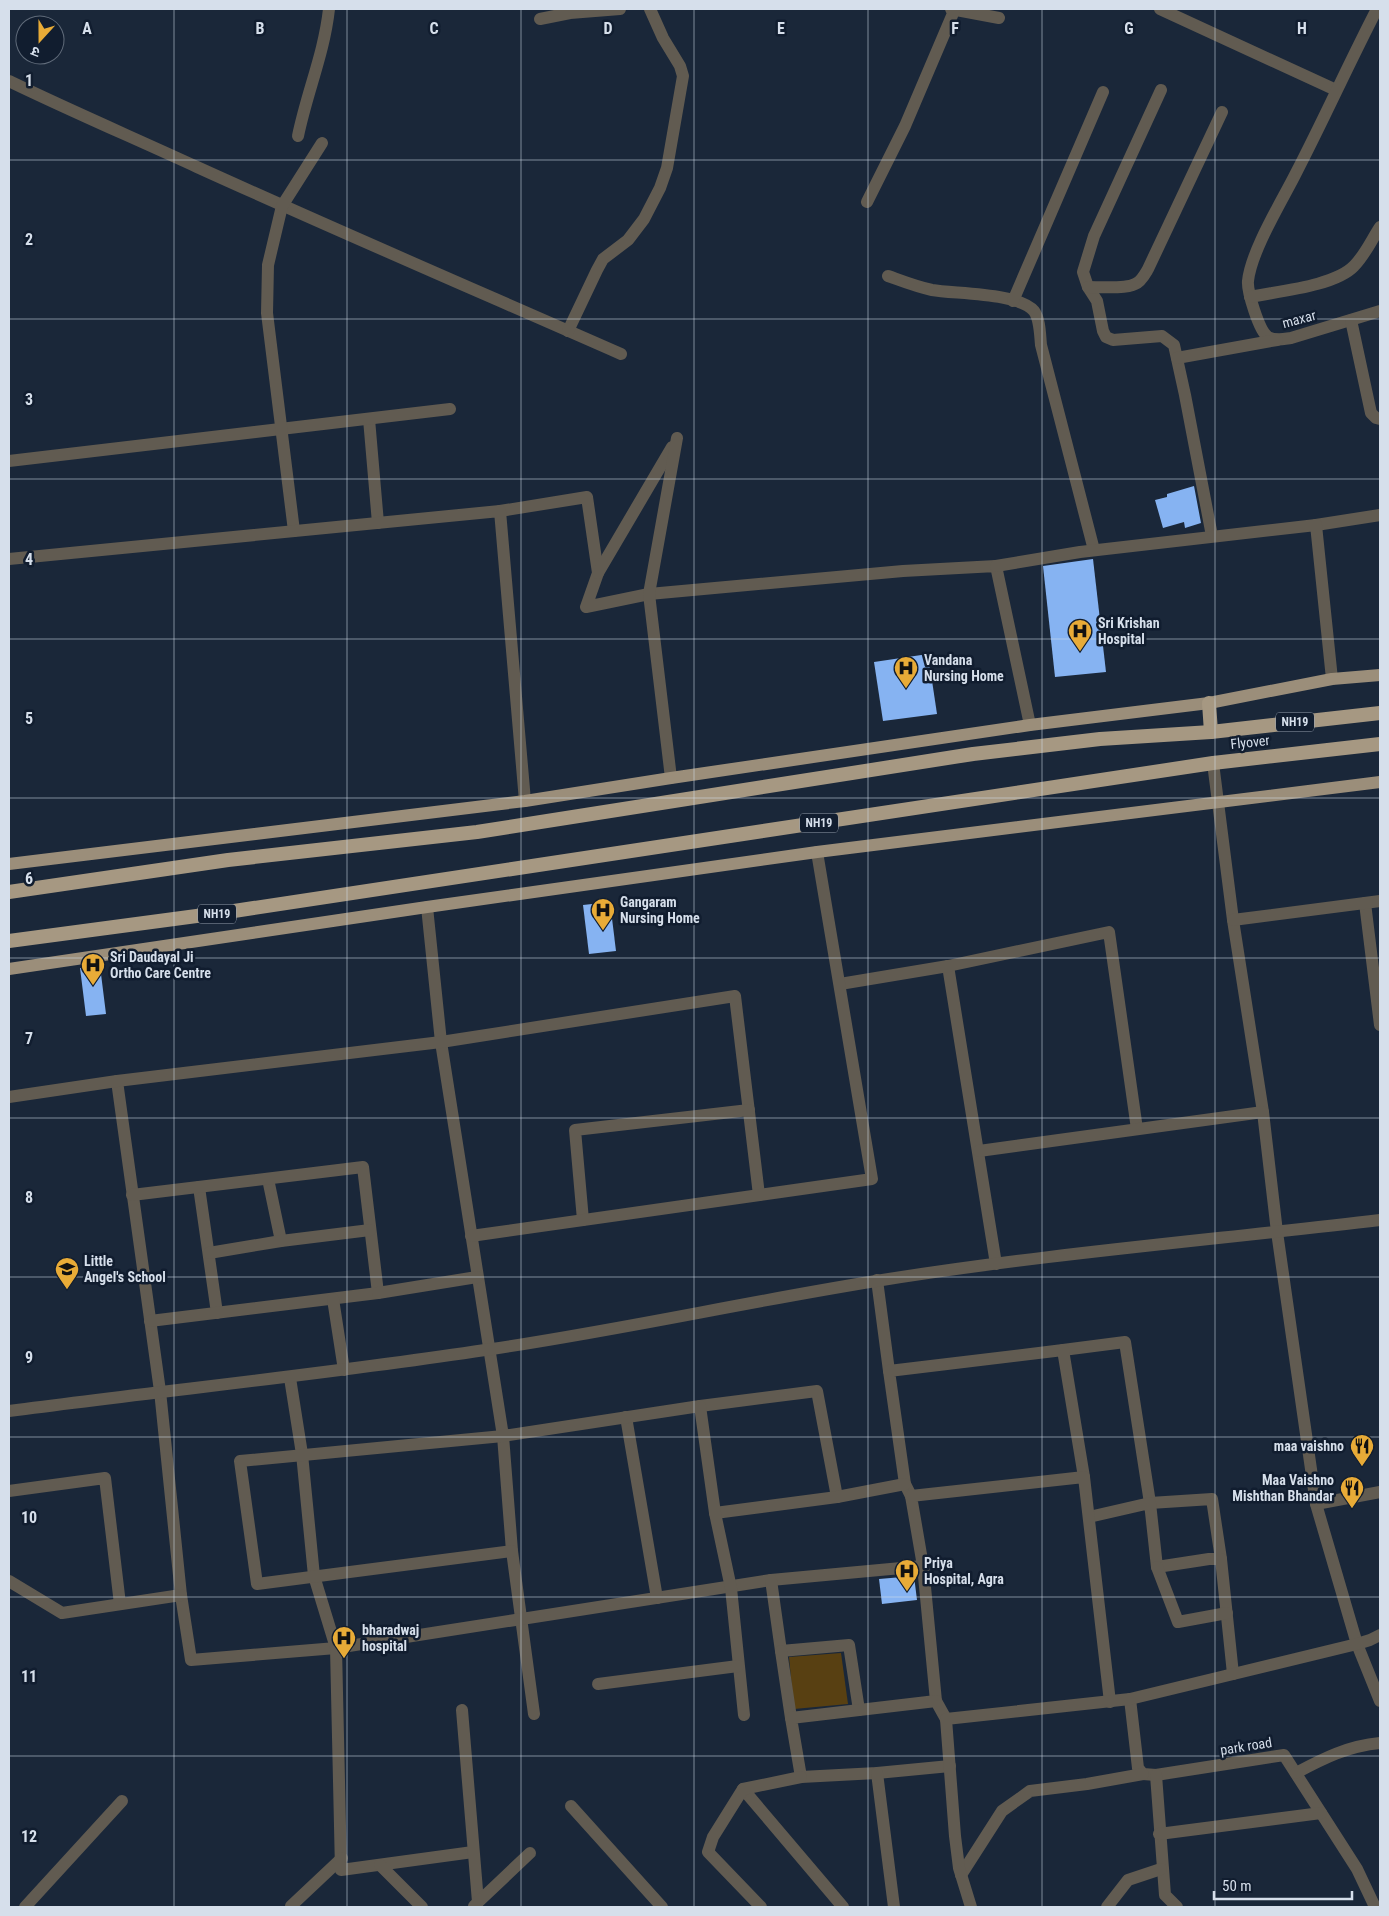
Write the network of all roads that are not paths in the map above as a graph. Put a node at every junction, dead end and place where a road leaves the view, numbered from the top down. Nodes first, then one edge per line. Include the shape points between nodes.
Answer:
1 (329, 9) edge
2 (620, 9) edge
3 (650, 9) edge
4 (1160, 9) edge
5 (1376, 9) edge
6 (953, 10) edge
7 (999, 18) dead end
8 (540, 19) dead end
9 (9, 81) edge
10 (1161, 90) dead end
11 (1336, 90) junction
12 (1103, 92) dead end
13 (1222, 112) dead end
14 (298, 136) dead end
15 (322, 143) dead end
16 (867, 202) dead end
17 (282, 206) junction
18 (1380, 227) edge
19 (888, 276) dead end
20 (1088, 287) junction
21 (1250, 297) junction
22 (1013, 301) junction
23 (1380, 311) edge
24 (1352, 320) junction
25 (568, 331) junction
26 (1277, 340) junction
27 (622, 354) dead end
28 (1177, 358) junction
29 (450, 410) dead end
30 (1380, 418) edge
31 (369, 419) junction
32 (281, 429) junction
33 (9, 461) edge
34 (500, 511) junction
35 (1380, 515) edge
36 (378, 523) junction
37 (1316, 525) junction
38 (294, 531) junction
39 (1212, 536) junction
40 (1094, 550) junction
41 (9, 559) edge
42 (996, 566) junction
43 (598, 573) junction
44 (649, 594) junction
45 (1380, 675) edge
46 (1332, 679) junction
47 (1209, 703) junction
48 (1380, 713) edge
49 (1030, 725) junction
50 (1211, 732) junction
51 (1380, 744) edge
52 (1213, 763) junction
53 (670, 778) junction
54 (1380, 782) edge
55 (525, 801) junction
56 (1217, 801) junction
57 (817, 852) junction
58 (9, 864) edge
59 (9, 892) edge
60 (1380, 901) edge
61 (1365, 903) junction
62 (427, 907) junction
63 (1233, 920) junction
64 (9, 941) edge
65 (948, 966) junction
66 (9, 969) edge
67 (840, 984) junction
68 (1378, 994) edge
69 (1380, 1025) edge
70 (441, 1042) junction
71 (117, 1081) junction
72 (9, 1097) edge
73 (749, 1110) junction
74 (1263, 1112) junction
75 (1137, 1129) junction
76 (979, 1151) junction
77 (268, 1179) junction
78 (199, 1187) junction
79 (132, 1195) junction
80 (760, 1195) junction
81 (583, 1220) junction
82 (1380, 1220) edge
83 (370, 1230) junction
84 (1277, 1232) junction
85 (470, 1236) junction
86 (281, 1241) junction
87 (209, 1254) junction
88 (996, 1264) junction
89 (477, 1277) junction
90 (876, 1280) junction
91 (378, 1293) junction
92 (333, 1299) junction
93 (217, 1313) junction
94 (150, 1321) junction
95 (489, 1350) junction
96 (1063, 1350) junction
97 (344, 1370) junction
98 (889, 1371) junction
99 (290, 1378) junction
100 (160, 1391) junction
101 (700, 1406) junction
102 (9, 1411) edge
103 (626, 1417) junction
104 (502, 1436) junction
105 (302, 1454) junction
106 (1084, 1477) junction
107 (908, 1490) junction
108 (9, 1491) edge
109 (1380, 1492) edge
110 (837, 1497) junction
111 (1150, 1503) junction
112 (1316, 1504) junction
113 (715, 1513) junction
114 (1089, 1517) junction
115 (512, 1551) junction
116 (1221, 1559) junction
117 (923, 1566) junction
118 (1157, 1567) junction
119 (314, 1576) junction
120 (771, 1580) junction
121 (9, 1581) edge
122 (730, 1588) junction
123 (181, 1595) junction
124 (657, 1598) junction
125 (120, 1604) junction
126 (1227, 1613) junction
127 (522, 1618) junction
128 (1380, 1635) edge
129 (1357, 1644) junction
130 (336, 1648) junction
131 (780, 1651) junction
132 (738, 1666) junction
133 (1234, 1674) junction
134 (598, 1684) dead end
135 (1130, 1699) junction
136 (936, 1701) junction
137 (1380, 1701) edge
138 (1110, 1702) junction
139 (462, 1710) dead end
140 (858, 1710) junction
141 (534, 1714) dead end
142 (744, 1715) dead end
143 (791, 1718) junction
144 (946, 1719) junction
145 (1380, 1743) edge
146 (950, 1766) junction
147 (877, 1772) junction
148 (1296, 1774) junction
149 (1149, 1775) junction
150 (801, 1777) junction
151 (743, 1789) junction
152 (122, 1802) dead end
153 (571, 1806) dead end
154 (1321, 1813) junction
155 (1160, 1834) junction
156 (472, 1852) junction
157 (530, 1853) dead end
158 (342, 1858) junction
159 (380, 1865) junction
160 (1162, 1869) junction
161 (961, 1875) junction
162 (475, 1905) edge
163 (25, 1907) edge
164 (292, 1907) edge
165 (422, 1907) edge
166 (662, 1907) edge
167 (761, 1907) edge
168 (844, 1907) edge
169 (894, 1907) edge
170 (971, 1907) edge
171 (1107, 1907) edge
172 (1177, 1907) edge
173 (1375, 1907) edge

1 - 14 street via 322,53
2 - 8 street
3 - 25 street via 683,76 667,168 644,219 628,240 603,259
4 - 11 street
5 - 11 street
6 - 7 street
6 - 16 street via 905,126
9 - 17 street
10 - 20 street via 1094,236 1084,272
11 - 21 street via 1259,246 1248,280
12 - 22 street
13 - 20 street via 1142,278 1128,286
15 - 17 street
17 - 25 street
17 - 32 street via 268,265 267,313
18 - 21 street via 1356,265 1347,273 1331,281
19 - 22 street via 933,290
20 - 28 street via 1097,301 1106,337 1113,340 1162,336 1174,345
21 - 26 street, maxar via 1262,331
22 - 40 street via 1026,305 1037,316
23 - 24 street, maxar
24 - 26 street, maxar
24 - 30 street via 1371,412
25 - 27 street
26 - 28 street
28 - 39 street
29 - 31 street
31 - 32 street
31 - 36 street
32 - 33 street
32 - 38 street
34 - 36 street
34 - 43 street via 587,497
34 - 55 street
35 - 37 street
36 - 38 street
37 - 39 street
37 - 46 street
38 - 41 street
39 - 40 street
40 - 42 street
42 - 44 street
42 - 49 street
43 - 44 street via 586,607
43 - 44 street via 677,438
44 - 53 street
45 - 46 main road
46 - 47 main road
47 - 49 main road
47 - 50 highway
48 - 50 highway, Flyover / NH19
49 - 53 main road
50 - 59 highway, NH19 via 1100,739 973,754 477,832 228,860
51 - 52 highway, Flyover / NH19
52 - 56 street
52 - 64 highway, NH19 via 424,883
53 - 55 main road
54 - 56 main road
55 - 58 main road
56 - 57 main road
56 - 63 street
57 - 62 main road
57 - 67 street
60 - 61 street
61 - 63 street
61 - 68 street
62 - 66 main road
62 - 70 street
63 - 74 street
65 - 67 street
65 - 75 street via 1109,932
65 - 76 street
67 - 80 street via 872,1180
68 - 69 street
70 - 71 street
70 - 73 street via 735,996
70 - 85 street
71 - 72 street
71 - 79 street
73 - 80 street
73 - 81 street via 574,1130
74 - 75 street
74 - 84 street
75 - 76 street
76 - 88 street
77 - 78 street
77 - 83 street via 363,1167
77 - 86 street
78 - 79 street
78 - 87 street
79 - 94 street
80 - 81 street
81 - 85 street
82 - 84 street
83 - 86 street
83 - 91 street
84 - 88 street
84 - 112 street
85 - 89 street
86 - 87 street
87 - 93 street
88 - 90 street
89 - 91 street
89 - 95 street
90 - 95 street
90 - 98 street
91 - 92 street
92 - 93 street
92 - 97 street
93 - 94 street
94 - 100 street
95 - 97 street
95 - 104 street
96 - 98 street
96 - 106 street
96 - 111 street via 1125,1342
97 - 99 street
98 - 107 street
99 - 100 street
99 - 105 street
100 - 102 street
100 - 123 street
101 - 103 street
101 - 110 street via 817,1391
101 - 113 street
103 - 104 street
103 - 124 street
104 - 105 street
104 - 115 street
105 - 119 street
105 - 119 street via 240,1461 257,1584
106 - 107 street
106 - 114 street
107 - 110 street
107 - 117 street
108 - 125 street via 105,1478
109 - 112 street
110 - 113 street
111 - 114 street
111 - 116 street via 1212,1499
111 - 118 street
112 - 129 street
113 - 122 street
114 - 138 street
115 - 119 street
115 - 127 street
116 - 118 street
116 - 126 street
117 - 120 street
117 - 136 street
118 - 126 street via 1178,1622
119 - 130 street
120 - 122 street
120 - 131 street
121 - 125 street via 62,1612
122 - 124 street
122 - 132 street
123 - 125 street
123 - 130 street via 192,1660
124 - 127 street
126 - 133 street
127 - 130 street
127 - 141 street
128 - 129 street
129 - 133 street
129 - 137 street
130 - 158 street
131 - 140 street via 849,1645
131 - 143 street
132 - 134 street
132 - 142 street
133 - 135 street
135 - 138 street
135 - 149 street via 1138,1768
136 - 140 street
136 - 144 street
138 - 144 street
139 - 156 street
140 - 143 street
143 - 150 street
144 - 146 street
145 - 148 street via 1330,1754
146 - 147 street
146 - 161 street
147 - 150 street
147 - 169 street
148 - 149 street, park road via 1284,1755
148 - 154 street, park road
149 - 155 street
149 - 161 street via 1030,1791 1002,1810
150 - 151 street
151 - 167 street via 712,1836 708,1852
151 - 168 street
152 - 163 street
153 - 166 street
154 - 155 street
154 - 173 street, park road via 1357,1869
155 - 160 street
156 - 159 street
156 - 162 street
157 - 162 street
158 - 159 street via 341,1870
158 - 164 street
159 - 165 street
160 - 171 street via 1128,1880
160 - 172 street via 1164,1895
161 - 170 street

